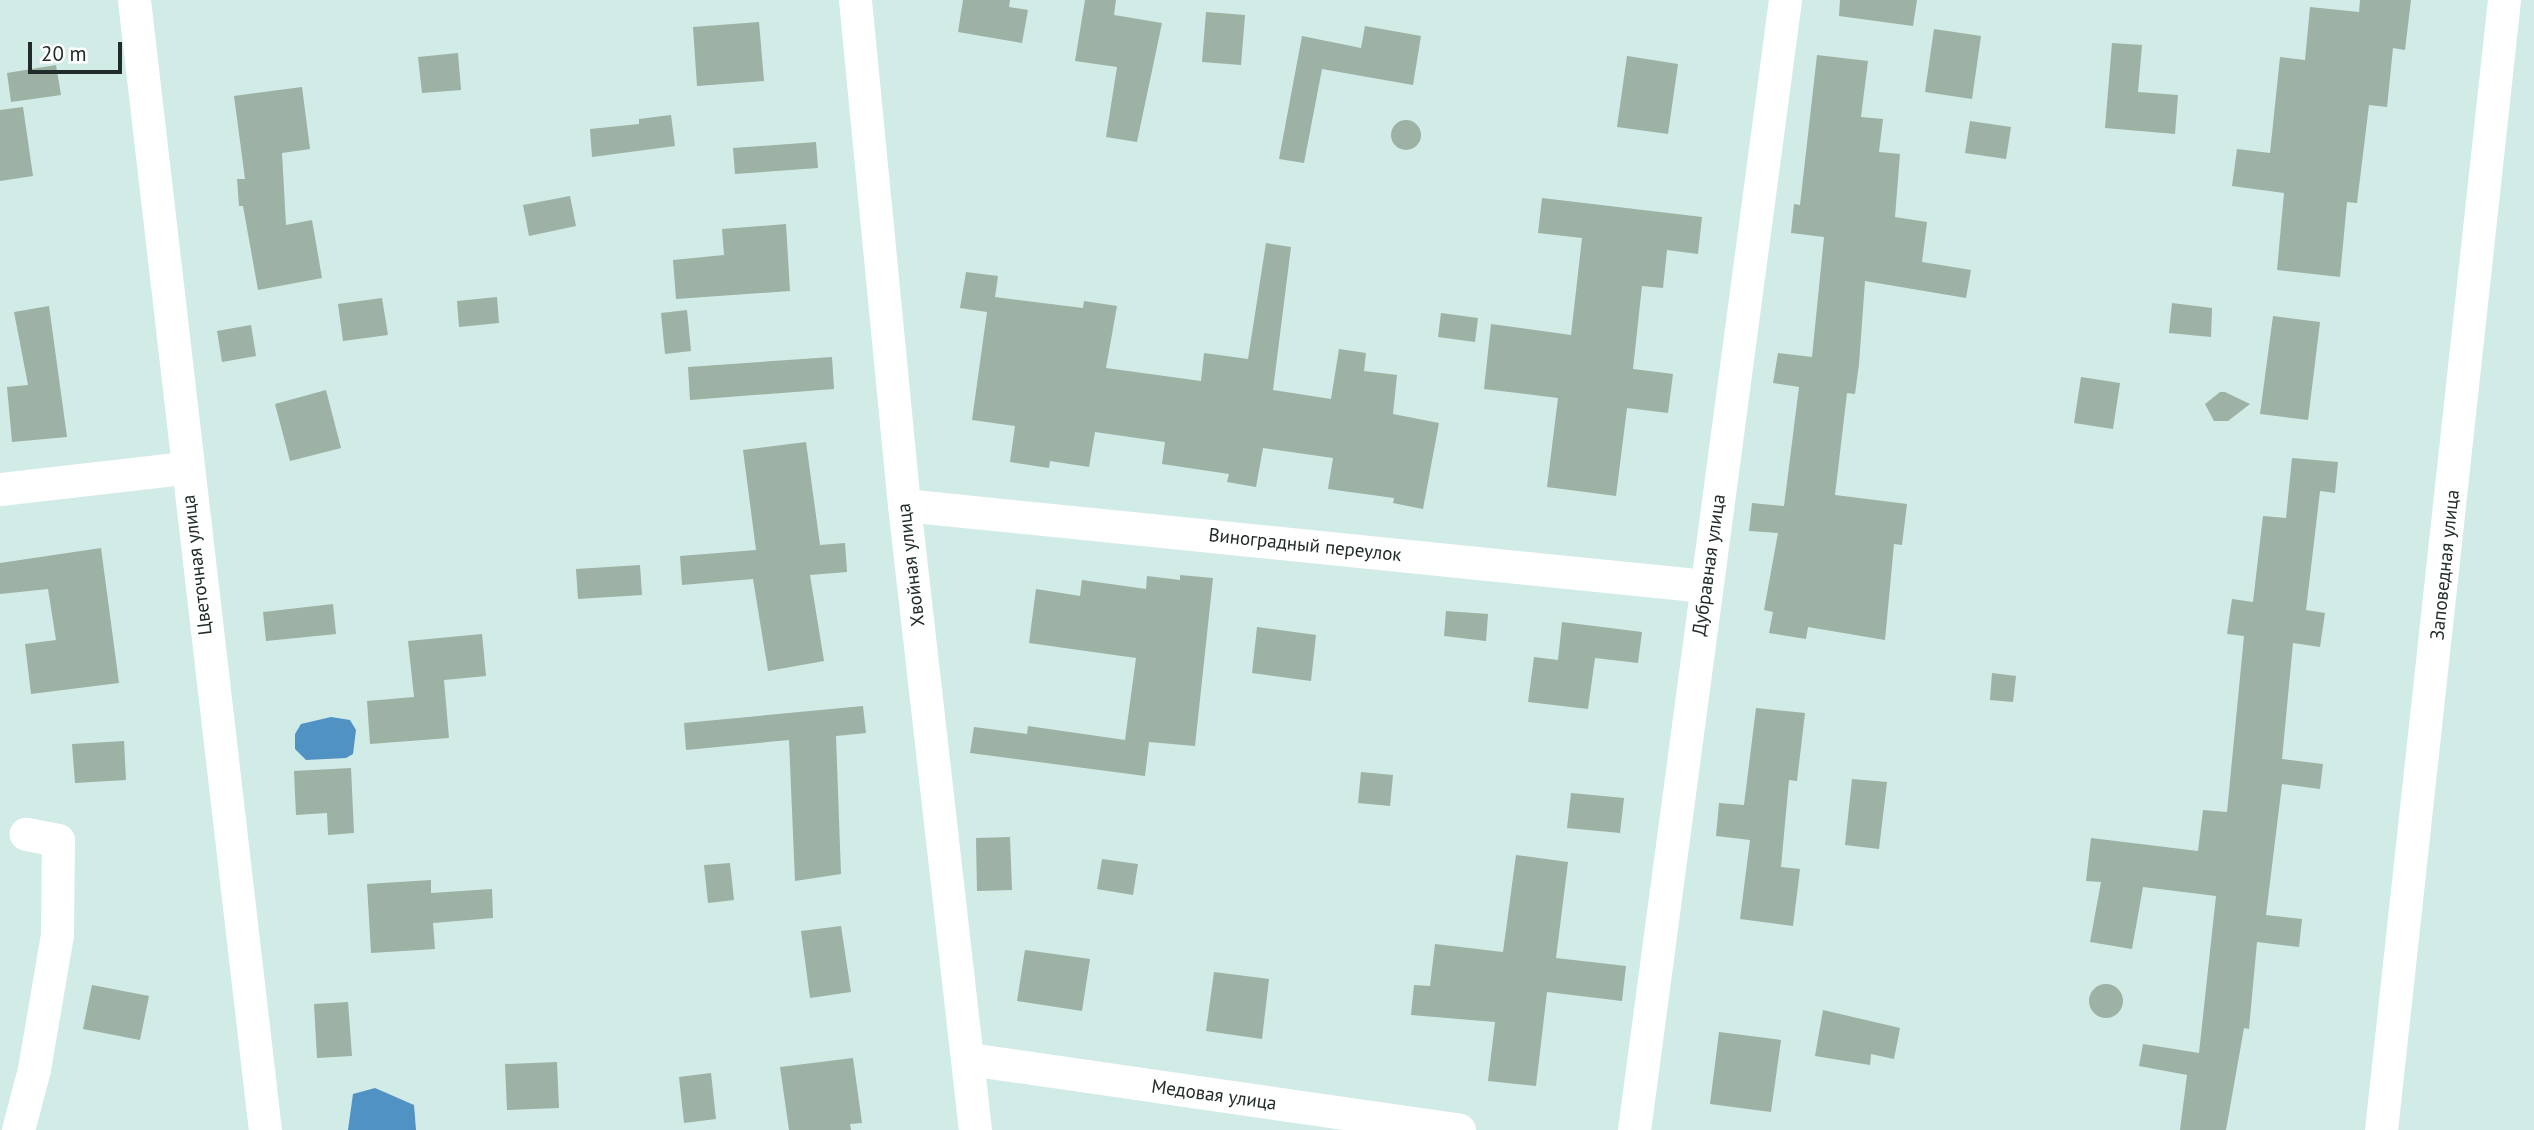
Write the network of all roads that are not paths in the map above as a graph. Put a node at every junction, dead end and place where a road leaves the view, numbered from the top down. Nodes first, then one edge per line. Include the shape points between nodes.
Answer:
1 (134, 0) edge
2 (855, 0) edge
3 (1785, 0) edge
4 (2504, 0) edge
5 (185, 468) junction
6 (0, 489) edge
7 (904, 505) junction
8 (1706, 586) junction
9 (26, 834) dead end
10 (969, 1059) junction
11 (18, 1130) edge
12 (265, 1130) edge
13 (975, 1130) edge
14 (1459, 1130) edge
15 (1634, 1130) edge
16 (2381, 1130) edge

1 - 5 street, Цветочная улица
2 - 7 street, Хвойная улица
3 - 8 street, Дубравная улица
4 - 16 street, Заповедная улица
5 - 6 street
5 - 12 street, Цветочная улица
7 - 8 street, Виноградный переулок
7 - 10 street, Хвойная улица
8 - 15 street, Дубравная улица
9 - 11 street via 58,840 57,934 34,1069
10 - 13 street, Хвойная улица
10 - 14 street, Медовая улица

